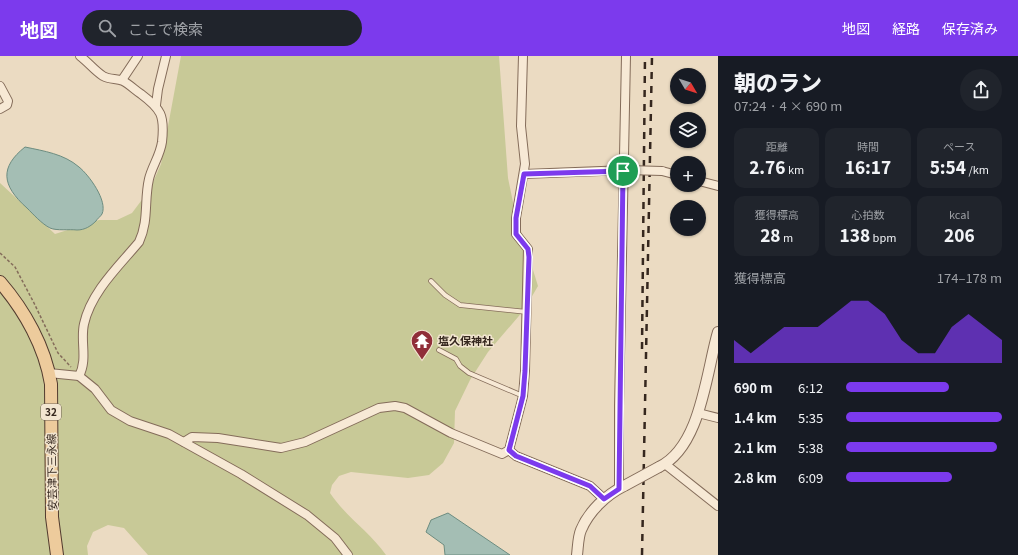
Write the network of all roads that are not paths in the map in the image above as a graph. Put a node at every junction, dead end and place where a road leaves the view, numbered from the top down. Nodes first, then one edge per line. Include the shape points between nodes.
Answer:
1 (80, 56) edge
2 (138, 56) edge
3 (166, 56) edge
4 (523, 56) edge
5 (626, 56) edge
6 (122, 80) junction
7 (0, 86) edge
8 (156, 105) junction
9 (0, 109) edge
10 (626, 171) junction
11 (670, 173) edge
12 (524, 174) junction
13 (706, 183) edge
14 (718, 186) edge
15 (431, 281) dead end
16 (0, 282) edge
17 (527, 312) junction
18 (718, 332) edge
19 (439, 350) dead end
20 (49, 373) junction
21 (79, 376) junction
22 (523, 396) junction
23 (698, 413) junction
24 (718, 418) edge
25 (184, 442) junction
26 (509, 450) junction
27 (662, 466) junction
28 (622, 487) junction
29 (604, 499) junction
30 (718, 506) edge
31 (57, 555) edge
32 (348, 555) edge
33 (577, 555) edge

1 - 6 street via 103,76
2 - 6 street
3 - 8 street
4 - 12 street via 521,126
5 - 10 street
6 - 8 street
7 - 9 street via 8,101 7,105
8 - 21 street via 161,114 162,142 147,186 148,202 143,234 98,292 90,307 84,324 83,368
10 - 11 street, bridge
10 - 12 street
10 - 28 street
12 - 17 street via 516,218 516,234 528,249
13 - 14 street
15 - 17 lane via 460,305
16 - 20 main road, 安芸津下三永線 / 32 via 36,335
17 - 22 street
18 - 23 street
19 - 22 lane via 456,359 468,372
20 - 21 street
20 - 31 main road, 安芸津下三永線 / 32 via 52,517
21 - 25 street via 96,389 111,410 130,421 169,434
22 - 26 street
23 - 24 street
23 - 27 street via 692,432 681,448
25 - 26 street via 192,437 218,438 281,448 305,442 379,408 395,406 405,408 502,454
25 - 32 street via 307,515 335,538
26 - 29 street via 516,456 590,486
27 - 28 street, bridge
27 - 30 street
28 - 29 street
29 - 33 street via 580,531

